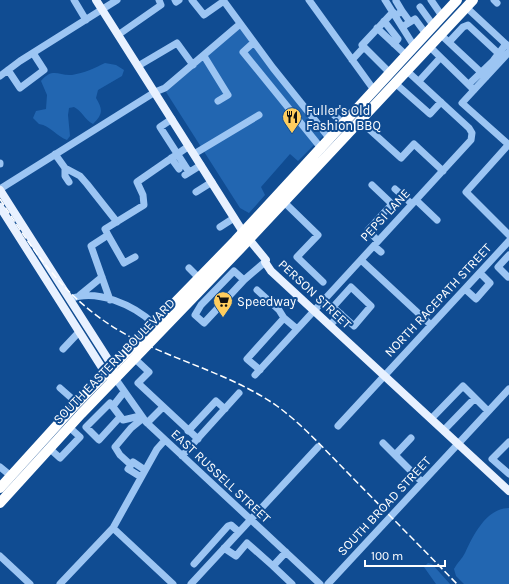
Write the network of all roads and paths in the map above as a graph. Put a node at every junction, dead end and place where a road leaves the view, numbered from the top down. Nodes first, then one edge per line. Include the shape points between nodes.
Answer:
1 (74, 0) edge
2 (96, 0) edge
3 (117, 0) edge
4 (159, 0) edge
5 (175, 0) edge
6 (179, 0) edge
7 (192, 0) edge
8 (223, 0) edge
9 (309, 0) edge
10 (385, 0) edge
11 (431, 0) edge
12 (457, 0) edge
13 (396, 1) dead end
14 (470, 3) edge
15 (420, 7) dead end
16 (102, 10) junction
17 (402, 11) junction
18 (394, 14) junction
19 (86, 20) junction
20 (384, 21) junction
21 (437, 21) junction
22 (410, 22) junction
23 (240, 24) junction
24 (402, 27) junction
25 (377, 28) junction
26 (426, 34) junction
27 (440, 34) junction
28 (118, 35) junction
29 (254, 42) junction
30 (450, 42) junction
31 (394, 44) junction
32 (508, 45) edge
33 (414, 46) junction
34 (429, 46) junction
35 (364, 47) junction
36 (509, 52) edge
37 (33, 53) junction
38 (498, 53) junction
39 (406, 55) junction
40 (204, 56) junction
41 (440, 58) junction
42 (352, 60) junction
43 (193, 65) junction
44 (138, 66) junction
45 (8, 70) junction
46 (406, 70) junction
47 (390, 72) junction
48 (480, 72) junction
49 (0, 76) edge
50 (486, 77) junction
51 (419, 81) junction
52 (395, 83) junction
53 (469, 84) junction
54 (374, 90) junction
55 (474, 90) junction
56 (155, 92) junction
57 (218, 101) dead end
58 (441, 102) junction
59 (259, 115) dead end
60 (334, 115) dead end
61 (172, 119) junction
62 (360, 121) junction
63 (344, 124) junction
64 (330, 139) junction
65 (509, 144) edge
66 (189, 146) junction
67 (321, 148) junction
68 (55, 154) junction
69 (194, 154) junction
70 (174, 155) junction
71 (201, 165) junction
72 (65, 168) junction
73 (179, 169) dead end
74 (443, 171) junction
75 (69, 182) dead end
76 (212, 182) junction
77 (372, 185) dead end
78 (395, 188) dead end
79 (0, 189) edge
80 (196, 192) dead end
81 (284, 202) junction
82 (414, 202) junction
83 (0, 207) edge
84 (234, 218) junction
85 (437, 220) dead end
86 (117, 222) junction
87 (220, 227) dead end
88 (108, 235) junction
89 (509, 235) edge
90 (246, 236) junction
91 (509, 241) edge
92 (376, 243) junction
93 (381, 252) dead end
94 (497, 254) junction
95 (135, 258) dead end
96 (507, 258) edge
97 (361, 260) junction
98 (265, 262) junction
99 (189, 268) dead end
100 (225, 272) junction
101 (480, 273) junction
102 (102, 277) junction
103 (508, 277) dead end
104 (199, 278) junction
105 (244, 280) junction
106 (342, 280) junction
107 (323, 282) dead end
108 (351, 288) junction
109 (465, 289) junction
110 (257, 290) dead end
111 (80, 295) junction
112 (200, 298) junction
113 (70, 299) junction
114 (110, 300) junction
115 (314, 310) junction
116 (341, 314) junction
117 (284, 318) junction
118 (154, 324) junction
119 (330, 325) junction
120 (431, 325) junction
121 (297, 329) junction
122 (79, 332) junction
123 (63, 349) dead end
124 (134, 358) junction
125 (111, 373) junction
126 (385, 376) junction
127 (60, 388) dead end
128 (509, 389) edge
129 (124, 392) junction
130 (239, 393) dead end
131 (475, 398) junction
132 (77, 404) junction
133 (113, 406) junction
134 (163, 407) junction
135 (225, 409) junction
136 (488, 411) junction
137 (81, 414) junction
138 (120, 417) junction
139 (143, 419) junction
140 (431, 419) junction
141 (91, 422) junction
142 (338, 426) dead end
143 (69, 427) junction
144 (444, 430) junction
145 (188, 431) junction
146 (411, 438) dead end
147 (198, 439) junction
148 (165, 440) junction
149 (509, 442) edge
150 (383, 443) dead end
151 (458, 443) junction
152 (318, 447) dead end
153 (49, 448) junction
154 (395, 455) junction
155 (182, 456) junction
156 (131, 464) junction
157 (0, 467) edge
158 (145, 470) junction
159 (509, 474) edge
160 (11, 476) junction
161 (141, 477) junction
162 (509, 478) edge
163 (422, 482) junction
164 (503, 485) junction
165 (0, 488) edge
166 (509, 491) edge
167 (0, 503) edge
168 (250, 519) junction
169 (113, 528) junction
170 (239, 532) junction
171 (224, 548) junction
172 (286, 552) junction
173 (0, 556) edge
174 (200, 558) junction
175 (194, 564) dead end
176 (208, 565) junction
177 (273, 566) junction
178 (30, 584) edge
179 (60, 584) edge
180 (173, 584) edge
181 (191, 584) edge
182 (292, 584) edge
183 (320, 584) edge
184 (328, 584) edge

1 - 19 street
2 - 16 main road, PERSON STREET
3 - 16 street
4 - 28 street via 161,6
5 - 6 street
7 - 8 street via 204,15
8 - 23 street
9 - 42 street
10 - 18 street
11 - 21 street
12 - 21 highway
13 - 17 street
14 - 27 highway
14 - 32 street
15 - 21 street
16 - 19 street
16 - 28 main road, PERSON STREET
17 - 18 street
17 - 22 street
18 - 20 street
18 - 24 street
19 - 37 street
20 - 25 street
20 - 31 street via 398,39
21 - 26 highway
21 - 46 highway via 424,45 408,62
22 - 24 street
22 - 26 street via 415,19
23 - 29 street
23 - 40 street
24 - 33 street
25 - 31 street
25 - 35 street via 362,45
26 - 33 highway
27 - 30 street
27 - 34 highway
28 - 44 main road, PERSON STREET
29 - 64 street
29 - 67 street via 243,52
30 - 38 street via 468,25
30 - 48 street
31 - 39 street
32 - 38 street
33 - 39 highway
34 - 41 street
34 - 46 highway
35 - 42 street
35 - 47 street
36 - 50 street
37 - 45 street
37 - 45 street via 44,70 20,88
38 - 48 street
39 - 47 highway
40 - 43 street
40 - 57 street via 228,95
41 - 51 street
41 - 53 street
42 - 54 street
43 - 44 street via 177,43
43 - 56 street via 170,84
44 - 56 main road, PERSON STREET
45 - 49 street
46 - 51 street
46 - 52 highway
47 - 54 highway
48 - 50 street
48 - 53 street
50 - 55 street
51 - 58 street
52 - 58 street via 430,114
52 - 62 highway
53 - 55 street
54 - 63 highway
55 - 65 street via 462,103
56 - 61 main road, PERSON STREET
56 - 68 street
58 - 74 street, PEPSI LANE via 469,128 472,135 469,143
59 - 69 street
60 - 63 street
61 - 66 main road, PERSON STREET
61 - 70 street via 160,127
62 - 74 street via 401,158 414,144
62 - 81 highway
63 - 64 highway
64 - 67 highway
65 - 89 street via 466,192
66 - 69 main road, PERSON STREET
66 - 70 street
67 - 90 highway
68 - 72 street
68 - 79 street
69 - 71 main road, PERSON STREET
70 - 71 street via 187,174
70 - 73 street
70 - 86 street via 136,182 143,195 144,205
71 - 76 main road, PERSON STREET
72 - 75 street via 65,176
72 - 86 street via 80,176
74 - 82 street, PEPSI LANE
76 - 80 street
76 - 84 main road, PERSON STREET
77 - 92 street via 392,204 368,230
78 - 82 street
79 - 113 main road, EAST RUSSELL STREET
81 - 90 highway
81 - 107 street via 318,235 297,257
82 - 85 street
82 - 92 street, PEPSI LANE
83 - 122 main road, EAST RUSSELL STREET
84 - 87 street
84 - 90 main road, PERSON STREET
86 - 88 street via 105,230
88 - 95 street via 124,263
88 - 102 street via 91,246
90 - 98 main road, PERSON STREET
90 - 100 highway, SOUTH EASTERN BOULEVARD
90 - 104 highway, SOUTH EASTERN BOULEVARD
91 - 94 street, NORTH RACEPATH STREET
92 - 93 street
92 - 97 street, PEPSI LANE
94 - 96 street
94 - 101 street, NORTH RACEPATH STREET
96 - 103 street via 498,268
97 - 106 street, PEPSI LANE
97 - 120 street
98 - 105 street
98 - 115 main road, PERSON STREET via 279,279
99 - 104 street
100 - 105 street via 234,271
100 - 112 highway, SOUTH EASTERN BOULEVARD
101 - 109 street, NORTH RACEPATH STREET
101 - 109 street via 490,283 476,299
102 - 111 street
102 - 114 street
104 - 118 highway, SOUTH EASTERN BOULEVARD
105 - 112 street via 204,323 195,315
106 - 108 street
106 - 115 street, PEPSI LANE
108 - 116 street via 333,307
108 - 116 street via 371,306 354,326
109 - 120 street, NORTH RACEPATH STREET
110 - 117 street via 280,310
111 - 113 street
111 - 114 street
112 - 124 highway, SOUTH EASTERN BOULEVARD
113 - 125 main road, EAST RUSSELL STREET
114 - 118 street via 144,314
115 - 119 main road, PERSON STREET
115 - 121 street, PEPSI LANE
116 - 119 street
117 - 121 street
117 - 121 street, PEPSI LANE via 247,359 258,373
118 - 125 highway, SOUTH EASTERN BOULEVARD
119 - 126 main road, PERSON STREET
120 - 126 street, NORTH RACEPATH STREET
122 - 123 street
122 - 125 main road, EAST RUSSELL STREET
124 - 125 highway, SOUTH EASTERN BOULEVARD
124 - 134 street via 149,372 138,384
125 - 129 street, EAST RUSSELL STREET
125 - 132 highway, SOUTH EASTERN BOULEVARD
125 - 137 highway, SOUTH EASTERN BOULEVARD
126 - 140 main road, PERSON STREET
126 - 142 street, NORTH RACEPATH STREET
127 - 132 street
128 - 136 street, SOUTH BROAD STREET
129 - 133 street
129 - 139 street, EAST RUSSELL STREET
130 - 135 street
131 - 136 street
131 - 140 street via 462,386
131 - 144 street
132 - 160 highway, SOUTH EASTERN BOULEVARD
133 - 138 street
133 - 141 street via 110,403
134 - 139 street
134 - 145 street
135 - 145 street via 216,401
135 - 147 street
136 - 151 street, SOUTH BROAD STREET
137 - 141 street
137 - 143 highway, SOUTH EASTERN BOULEVARD
138 - 139 street via 123,420
138 - 141 street via 99,440 86,427
139 - 148 street, EAST RUSSELL STREET
139 - 156 street via 131,428 115,447
140 - 144 main road, PERSON STREET
143 - 153 highway, SOUTH EASTERN BOULEVARD
143 - 153 street via 80,437 60,458
144 - 151 main road, PERSON STREET
145 - 147 street
146 - 154 street
147 - 155 street
148 - 155 street, EAST RUSSELL STREET
148 - 158 street
149 - 159 street via 492,459
150 - 154 street
151 - 163 street, SOUTH BROAD STREET
151 - 164 main road, PERSON STREET
152 - 168 street
153 - 167 highway, SOUTH EASTERN BOULEVARD
154 - 163 street
155 - 168 street, EAST RUSSELL STREET
156 - 158 street via 133,462
156 - 161 street via 128,469
157 - 160 street
158 - 161 street
160 - 165 highway, SOUTH EASTERN BOULEVARD
161 - 169 street
162 - 164 street
163 - 184 street, SOUTH BROAD STREET
164 - 166 main road, PERSON STREET
168 - 170 street
168 - 172 street, EAST RUSSELL STREET
169 - 179 street
169 - 180 street
170 - 171 street
170 - 174 street via 231,525 228,526
171 - 176 street
171 - 177 street via 236,556 247,543
172 - 177 street
172 - 183 street, EAST RUSSELL STREET
173 - 178 street
174 - 175 street
174 - 176 street
176 - 181 street
177 - 182 street

